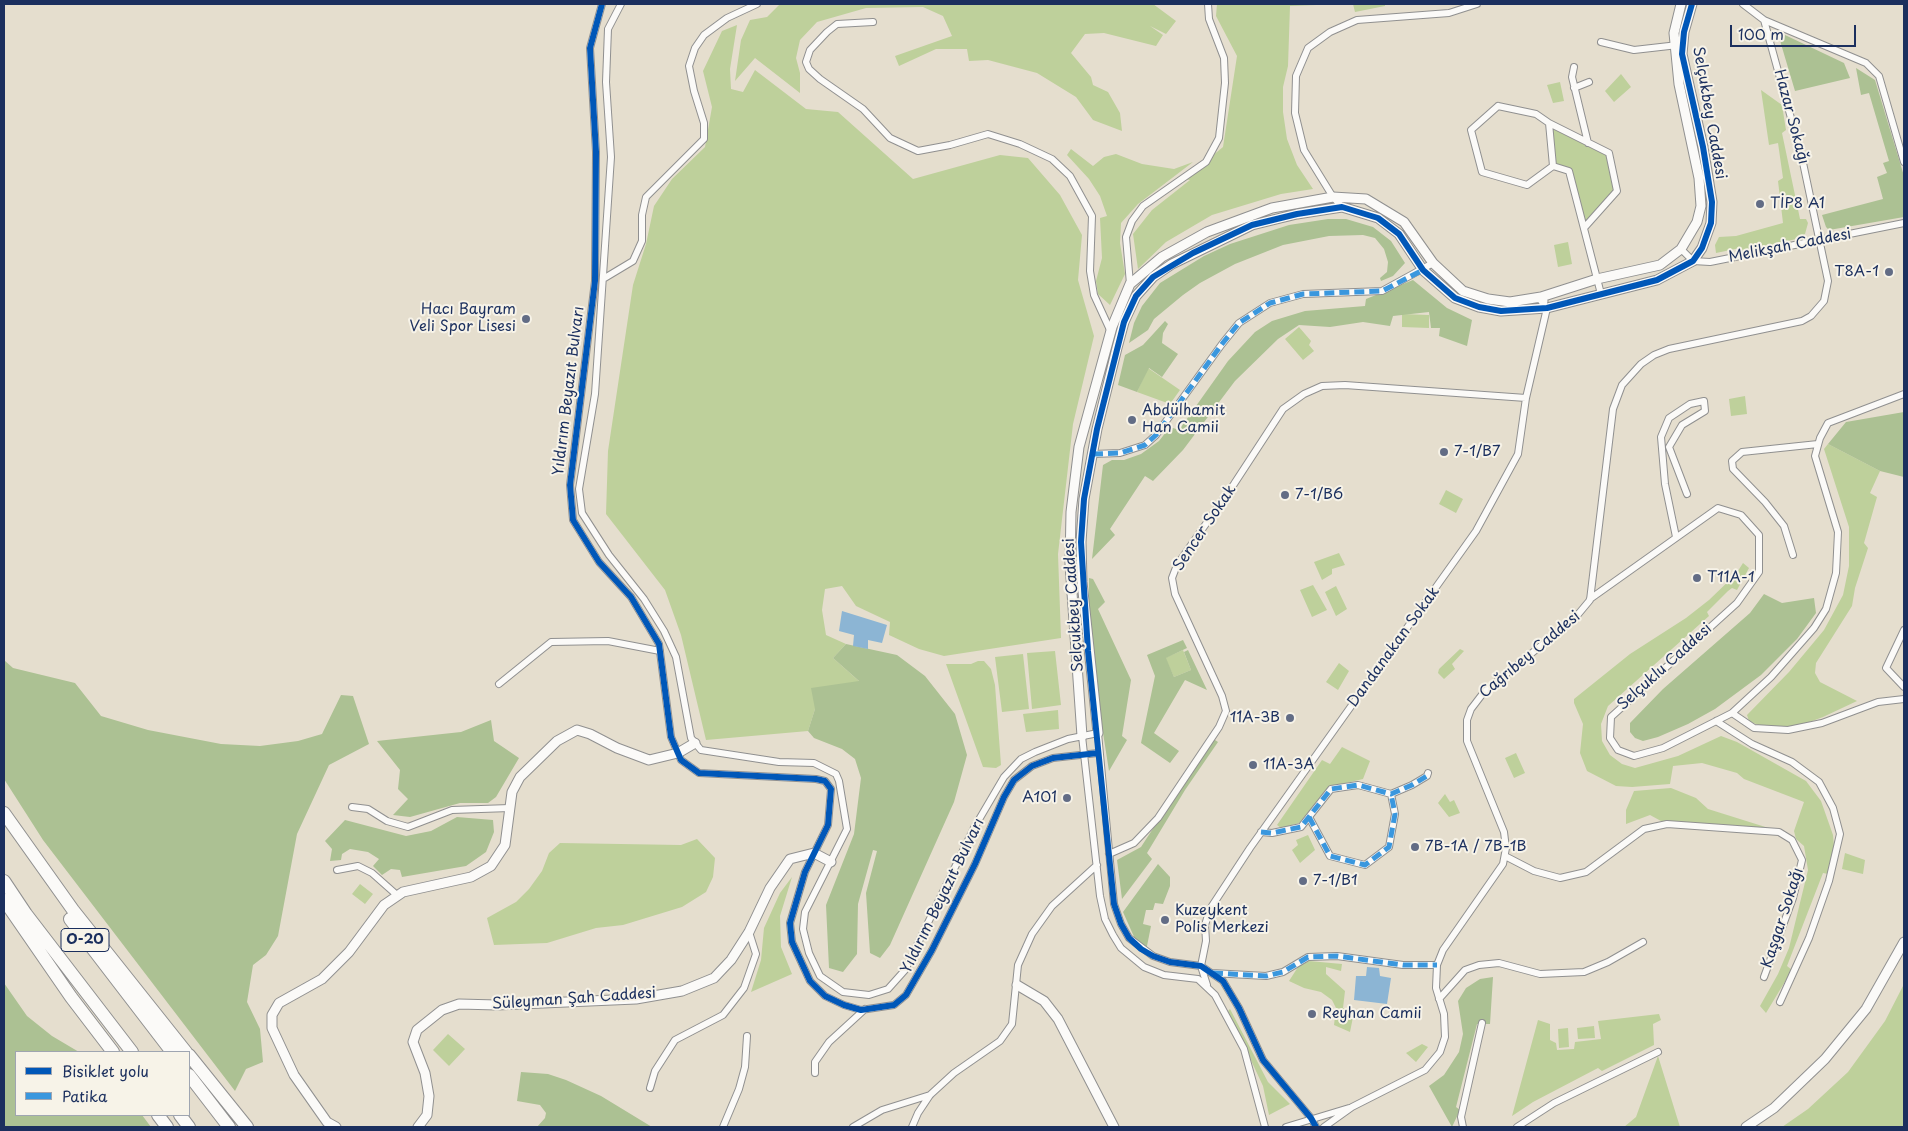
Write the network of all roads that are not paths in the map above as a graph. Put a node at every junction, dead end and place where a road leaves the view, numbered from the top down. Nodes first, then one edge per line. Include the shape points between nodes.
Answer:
1 (602, 4) edge
2 (621, 4) edge
3 (758, 4) edge
4 (1208, 4) edge
5 (1477, 4) edge
6 (1681, 4) edge
7 (1692, 4) edge
8 (1744, 4) edge
9 (1764, 20) junction
10 (873, 22) dead end
11 (1601, 42) dead end
12 (1679, 45) junction
13 (1574, 67) dead end
14 (1589, 82) dead end
15 (1574, 88) junction
16 (1549, 123) junction
17 (1588, 143) junction
18 (1904, 162) edge
19 (1553, 166) junction
20 (1333, 197) junction
21 (1342, 207) junction
22 (1904, 223) edge
23 (1584, 228) junction
24 (1820, 240) junction
25 (1681, 249) junction
26 (1693, 262) junction
27 (1433, 264) junction
28 (1423, 270) junction
29 (603, 279) junction
30 (1597, 279) junction
31 (1130, 284) junction
32 (1600, 294) junction
33 (1541, 296) junction
34 (1547, 308) junction
35 (1111, 332) junction
36 (1107, 346) junction
37 (1117, 348) junction
38 (1904, 394) edge
39 (1526, 398) junction
40 (1818, 444) junction
41 (1092, 454) junction
42 (1687, 494) dead end
43 (1676, 537) junction
44 (1793, 555) dead end
45 (1590, 600) junction
46 (1904, 630) edge
47 (660, 651) junction
48 (499, 684) dead end
49 (1904, 687) edge
50 (1904, 699) edge
51 (1732, 713) junction
52 (1716, 721) junction
53 (1098, 733) junction
54 (1082, 736) junction
55 (695, 743) junction
56 (678, 753) junction
57 (1098, 753) junction
58 (1084, 756) junction
59 (1428, 773) dead end
60 (1390, 794) junction
61 (352, 807) dead end
62 (510, 808) junction
63 (4, 813) edge
64 (1309, 817) junction
65 (4, 824) edge
66 (1261, 832) junction
67 (814, 853) junction
68 (1109, 854) junction
69 (1505, 856) junction
70 (831, 862) junction
71 (1097, 865) junction
72 (337, 870) dead end
73 (4, 881) edge
74 (398, 896) junction
75 (4, 900) edge
76 (749, 932) junction
77 (1643, 942) dead end
78 (1904, 942) edge
79 (1437, 965) junction
80 (1201, 966) junction
81 (1211, 973) junction
82 (1764, 977) dead end
83 (1017, 985) junction
84 (1207, 985) junction
85 (1439, 999) junction
86 (1780, 1002) dead end
87 (865, 1009) junction
88 (1482, 1023) dead end
89 (747, 1036) dead end
90 (112, 1051) edge
91 (131, 1051) edge
92 (171, 1051) edge
93 (186, 1051) edge
94 (1658, 1052) dead end
95 (190, 1057) edge
96 (815, 1073) dead end
97 (190, 1075) edge
98 (650, 1088) dead end
99 (930, 1095) junction
100 (1352, 1107) junction
101 (159, 1116) edge
102 (181, 1116) edge
103 (1311, 1118) junction
104 (167, 1127) edge
105 (189, 1127) edge
106 (230, 1127) edge
107 (246, 1127) edge
108 (336, 1127) edge
109 (418, 1127) edge
110 (723, 1127) edge
111 (854, 1127) edge
112 (912, 1127) edge
113 (1114, 1127) edge
114 (1265, 1127) edge
115 (1286, 1127) edge
116 (1316, 1127) edge
117 (1324, 1127) edge
118 (1463, 1127) edge
119 (1517, 1127) edge
120 (1746, 1127) edge

1 - 47 street, Yıldırım Beyazıt Bulvarı via 590,48 596,152 595,281 570,485 573,520 599,562 631,597
2 - 29 street, Yıldırım Beyazıt Bulvarı via 608,28 606,82 611,157
3 - 29 street via 728,18 704,35 695,48 689,66 704,122 704,139 646,198 642,241 633,261
4 - 31 street via 1209,19 1224,58 1225,83 1219,138 1206,162 1143,206 1132,221 1126,237
5 - 20 street via 1449,13 1357,20 1330,32 1308,48 1296,76 1295,113 1304,150
6 - 12 street, Selçukbey Caddesi via 1674,33
7 - 12 street, Selçukbey Caddesi
8 - 9 street
9 - 18 street via 1866,63 1879,76
9 - 24 street, Hazar Sokağı via 1802,158
10 - 35 street via 837,24 810,50 806,62 809,69 863,108 890,138 918,151 988,134 1052,159 1070,176 1092,216 1090,271 1094,295
11 - 12 street via 1634,50
12 - 25 street, Selçukbey Caddesi via 1679,84 1699,178 1700,206 1697,222
12 - 26 street, Selçukbey Caddesi via 1703,147 1712,202 1711,223
13 - 15 street
14 - 15 street
15 - 17 street
16 - 17 street
16 - 19 street
16 - 19 street via 1536,114 1498,106 1471,130 1482,172 1527,185
17 - 23 street via 1609,153 1617,191
19 - 23 street via 1569,171
20 - 21 street
20 - 27 street, Selçukbey Caddesi via 1366,199 1404,222
20 - 31 street, Selçukbey Caddesi via 1272,208 1207,232 1162,257
21 - 28 street, Selçukbey Caddesi via 1378,218 1392,228
21 - 37 street, Selçukbey Caddesi via 1252,226 1172,264 1153,277 1136,296
22 - 24 street, Melikşah Caddesi
23 - 30 street
24 - 26 street, Melikşah Caddesi via 1710,262
24 - 45 street, Cağrıbey Caddesi via 1827,292 1820,308 1811,316 1792,324 1669,349 1641,364 1622,385 1613,409
25 - 26 street
25 - 30 street, Selçukbey Caddesi via 1660,265
26 - 32 street, Selçukbey Caddesi via 1657,280
27 - 28 street
27 - 33 street, Selçukbey Caddesi via 1463,291 1488,299 1510,302
28 - 34 street, Selçukbey Caddesi via 1455,298 1478,307 1501,311
28 - 41 street via 1382,291 1303,294 1270,303 1239,323 1156,435 1145,445 1120,453
29 - 55 street, Yıldırım Beyazıt Bulvarı via 596,394 579,489 582,513 664,631 676,657 691,738
30 - 32 street
30 - 33 street, Selçukbey Caddesi
31 - 35 street, Selçukbey Caddesi
32 - 34 street, Selçukbey Caddesi
33 - 34 street
34 - 39 street, Dandanakan Sokak
35 - 36 street, Selçukbey Caddesi
36 - 37 street
36 - 54 street, Selçukbey Caddesi via 1079,447 1071,512 1070,564
37 - 41 street, Selçukbey Caddesi
38 - 40 street, Selçuklu Caddesi via 1828,423
39 - 66 street, Dandanakan Sokak via 1518,454 1476,531
39 - 68 street, Sencer Sokak via 1322,386 1283,409 1176,565 1172,578 1175,594 1226,711 1219,727 1158,818 1134,843
40 - 44 street via 1742,452 1732,461 1734,469 1784,526
40 - 51 street, Selçuklu Caddesi via 1815,456 1838,532 1836,573 1826,608 1814,628 1771,677
41 - 53 street, Selçukbey Caddesi via 1081,542 1088,650
42 - 43 street via 1669,447 1682,425 1705,411 1704,401 1690,404 1669,418 1661,437
43 - 45 street, Selçuklu Caddesi
43 - 52 street, Selçuklu Caddesi via 1718,508 1741,515 1759,535 1759,572 1736,604 1610,717 1610,738 1618,750 1634,756 1663,748
45 - 69 street, Cağrıbey Caddesi via 1575,618 1484,692 1467,720 1466,741 1504,832
46 - 49 street via 1886,668
47 - 48 street via 608,641 551,642
47 - 56 street, Yıldırım Beyazıt Bulvarı via 671,737
50 - 51 street via 1878,702 1822,723 1788,730 1754,728
51 - 52 street, Selçuklu Caddesi
52 - 86 street via 1752,744 1792,762 1818,782 1833,808 1840,834 1810,938
53 - 54 street, Yıldırım Beyazıt Bulvarı
53 - 57 street, Selçukbey Caddesi
54 - 58 street, Selçukbey Caddesi
54 - 70 street, Yıldırım Beyazıt Bulvarı via 1028,756 1004,776 974,828 905,970 888,989 869,995 843,992 820,976 809,952 803,929 805,912
55 - 56 street
55 - 70 street, Yıldırım Beyazıt Bulvarı via 701,750 715,754 814,763 836,774 847,829
56 - 62 street via 649,760 577,730 557,741 520,777 512,792
56 - 67 street, Yıldırım Beyazıt Bulvarı via 681,760 700,773 825,781 831,788 828,826
57 - 58 street, Yıldırım Beyazıt Bulvarı
57 - 68 street, Selçukbey Caddesi
58 - 71 street, Selçukbey Caddesi
58 - 87 street, Yıldırım Beyazıt Bulvarı via 1053,758 1032,766 1014,780 945,924 906,995 894,1005
59 - 60 street via 1412,785
60 - 64 street via 1358,785 1331,789
60 - 64 street via 1395,814 1389,847 1365,865 1330,856
61 - 62 street via 408,826 452,810
62 - 74 street via 505,846 491,866 471,877 403,892
63 - 93 highway via 73,910
64 - 66 street via 1301,827
65 - 92 highway, O-20 via 94,953
66 - 80 street, Dandanakan Sokak via 1210,909
67 - 70 street
67 - 76 street, Süleyman Şah Caddesi via 790,859 770,888
67 - 87 street, Yıldırım Beyazıt Bulvarı via 790,922 792,942 810,981 826,996 844,1005
68 - 80 street, Selçukbey Caddesi via 1114,904 1129,938 1153,956
69 - 79 street via 1489,885 1443,950
69 - 82 street, Kaşgar Sokağı via 1534,871 1560,878 1586,872 1644,830 1667,824 1779,832 1792,840 1802,860
71 - 83 street via 1052,906 1032,934 1018,965
71 - 84 street, Selçukbey Caddesi via 1105,919 1121,948 1144,967 1164,975 1198,979
72 - 74 street via 358,866 372,873
73 - 91 highway, O-20
74 - 108 street via 384,905 349,952 322,979 279,1003 272,1015 272,1028 294,1075 327,1122
75 - 90 highway via 70,997
76 - 98 street via 756,954 744,988 723,1015 675,1040 655,1071
76 - 109 street, Süleyman Şah Caddesi via 731,960 714,978 682,991 636,999 459,1004 442,1010 417,1030 414,1042 429,1096 427,1115
77 - 85 street via 1584,972 1540,974 1499,963 1479,965 1465,970
78 - 120 street via 1866,1009 1825,1059 1774,1108
79 - 81 street via 1403,965 1337,956 1308,957 1283,972 1266,976
79 - 85 street
80 - 81 street, Selçukbey Caddesi
80 - 84 street
81 - 103 street, Selçukbey Caddesi via 1231,992 1263,1060
83 - 99 street via 1012,1024 1000,1041 954,1072
83 - 113 street via 1044,1001 1058,1019
84 - 114 street via 1215,994 1244,1050
85 - 100 street via 1444,1014 1445,1036 1440,1052 1424,1070
87 - 96 street via 829,1042 815,1062
88 - 118 street via 1461,1117
89 - 110 street via 745,1067
94 - 119 street via 1554,1103
95 - 107 highway
97 - 106 highway
99 - 111 street via 882,1110
99 - 112 street
100 - 103 street
100 - 117 street
101 - 104 highway
102 - 105 highway
103 - 115 street
103 - 116 street, Selçukbey Caddesi

